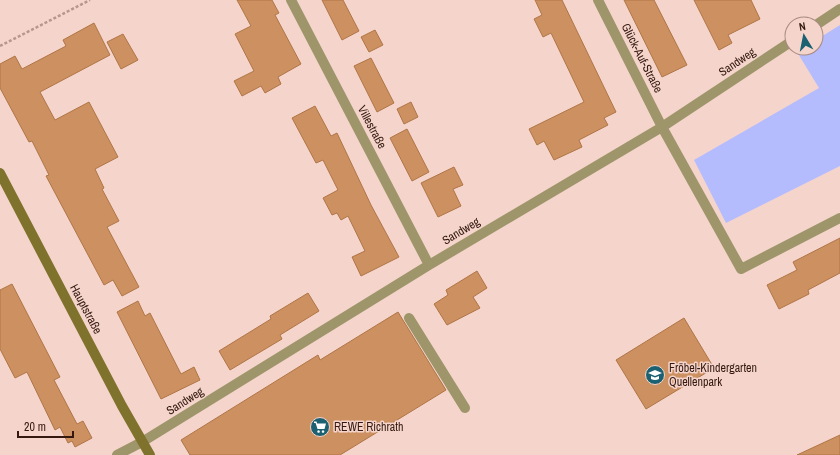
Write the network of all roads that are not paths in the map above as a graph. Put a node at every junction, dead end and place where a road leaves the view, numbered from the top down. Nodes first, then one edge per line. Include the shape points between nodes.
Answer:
1 (291, 0) edge
2 (598, 0) edge
3 (840, 9) edge
4 (824, 20) edge
5 (784, 46) edge
6 (662, 127) junction
7 (0, 173) edge
8 (840, 218) edge
9 (429, 265) junction
10 (409, 318) dead end
11 (465, 408) dead end
12 (142, 442) junction
13 (117, 455) edge
14 (150, 455) edge

1 - 9 street, Villestraße
2 - 6 street, Glück-Auf-Straße
3 - 4 street
5 - 6 street, Sandweg
6 - 8 street, Glück-Auf-Straße via 741,269
6 - 9 street, Sandweg
7 - 12 main road, Hauptstraße
9 - 12 street, Sandweg
10 - 11 street
12 - 13 street, Sandweg
12 - 14 main road, Hauptstraße

